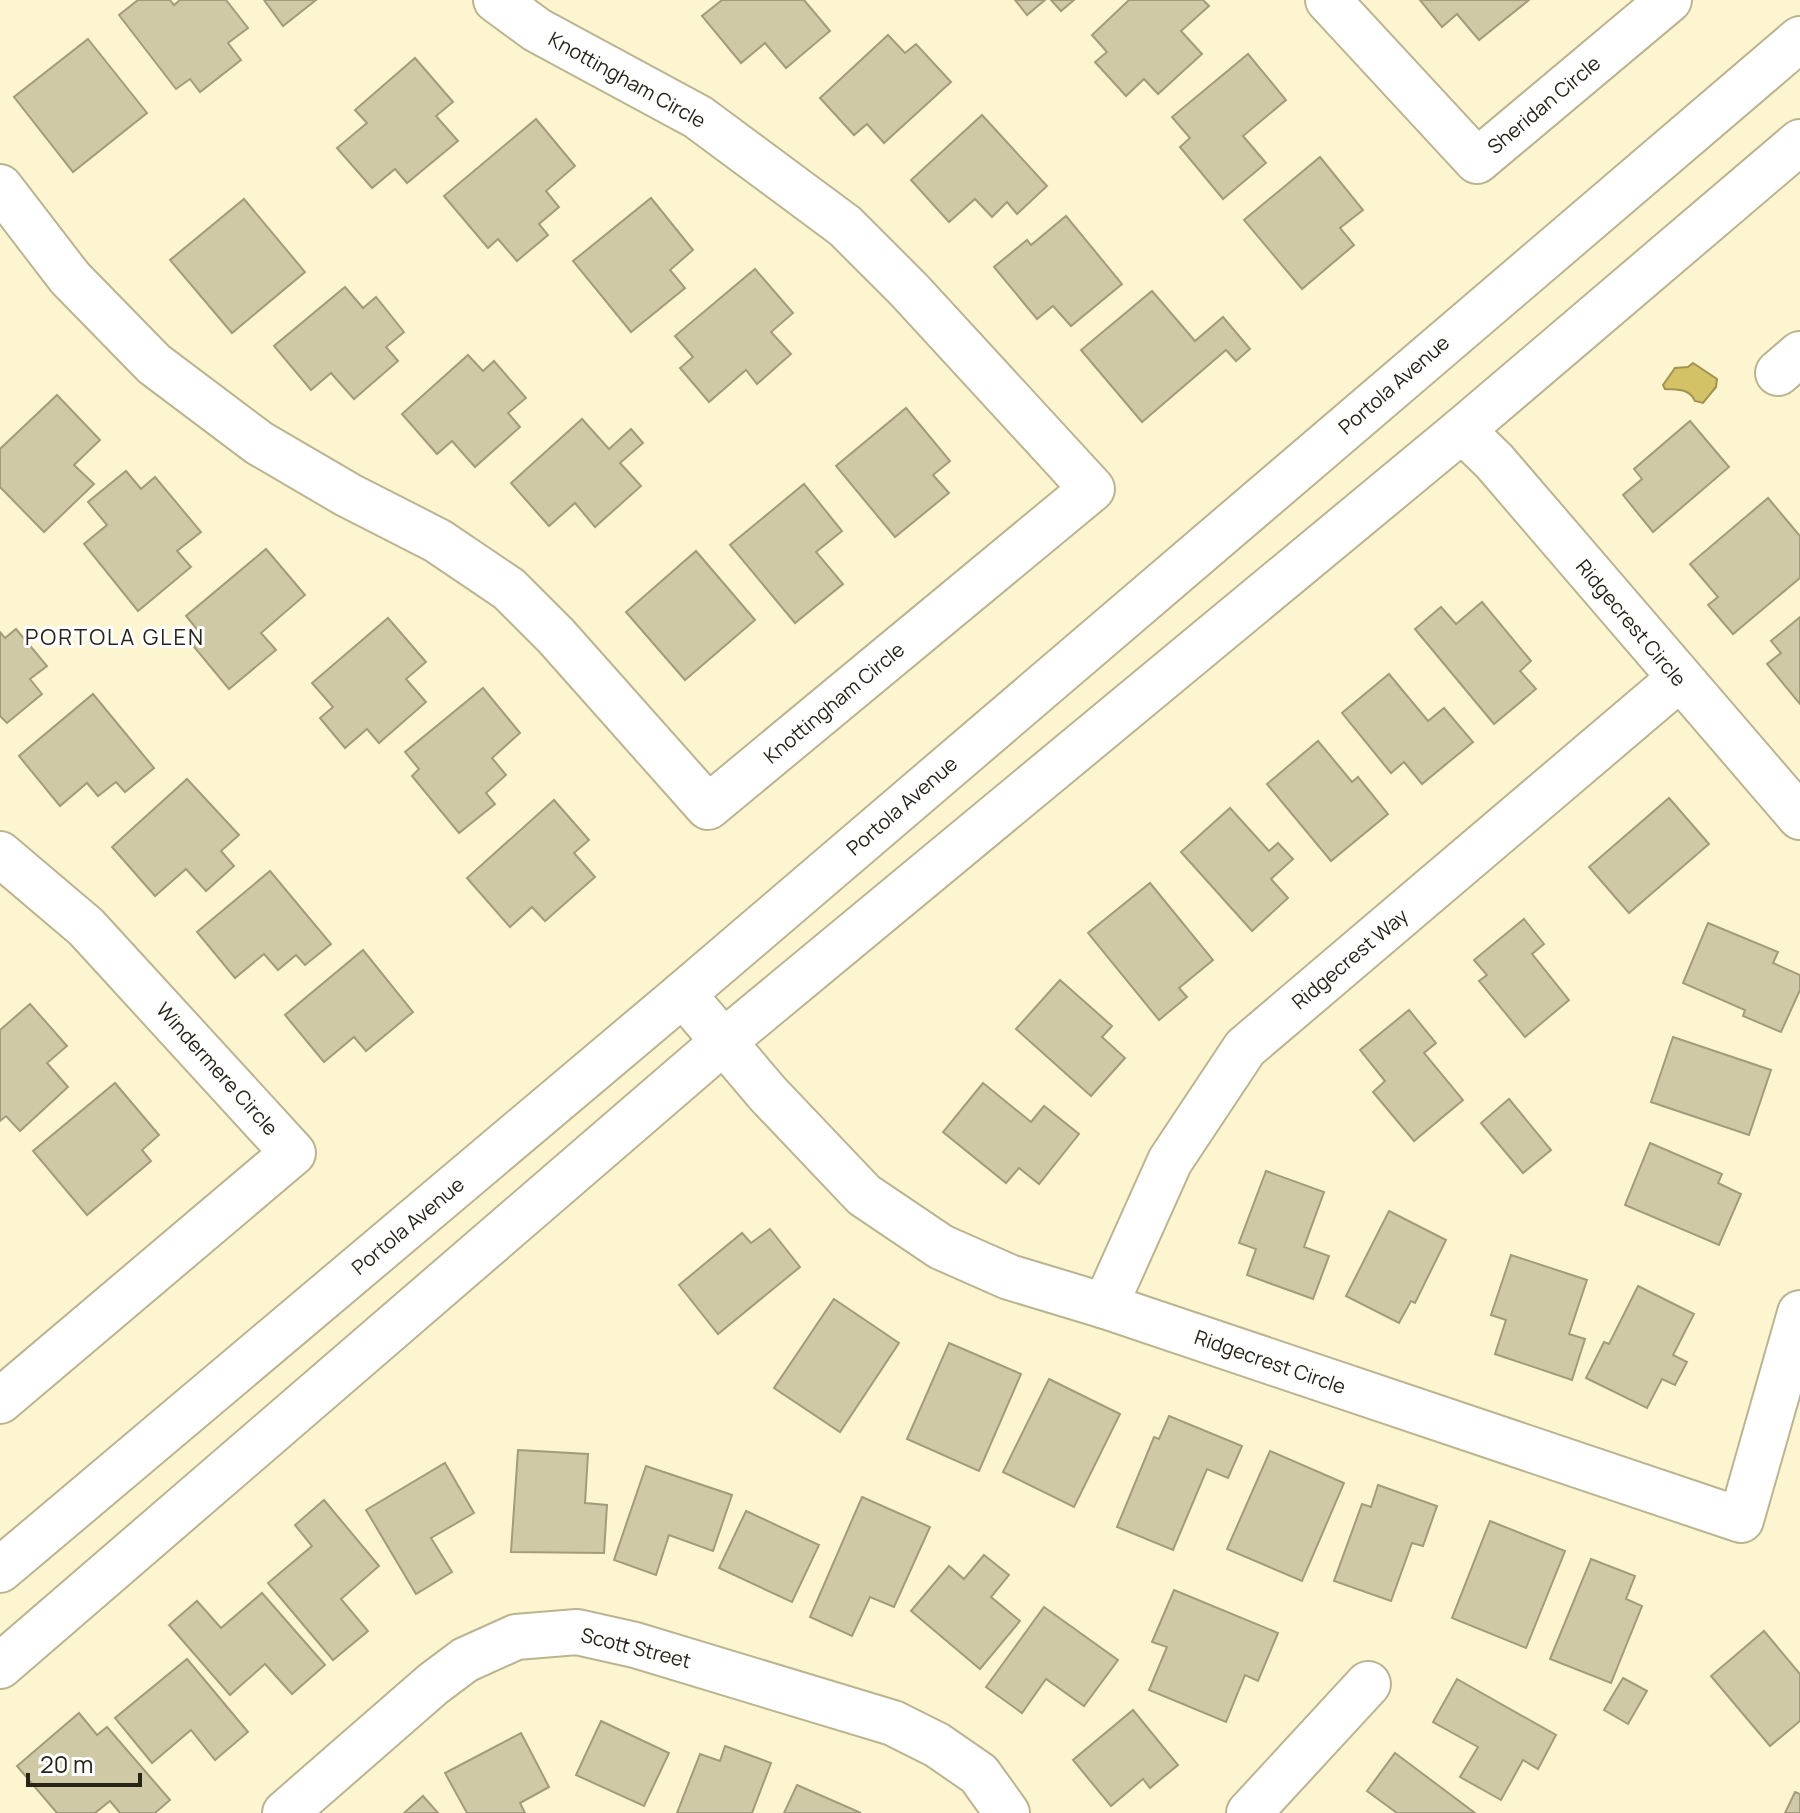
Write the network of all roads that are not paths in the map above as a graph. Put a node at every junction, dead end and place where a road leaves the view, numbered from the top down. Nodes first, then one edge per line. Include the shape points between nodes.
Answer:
1 (496, 0) edge
2 (1328, 0) edge
3 (1669, 0) edge
4 (1800, 39) edge
5 (1800, 142) edge
6 (0, 187) edge
7 (1462, 430) junction
8 (1679, 679) junction
9 (1800, 817) edge
10 (0, 854) edge
11 (683, 994) junction
12 (722, 1043) junction
13 (1105, 1306) junction
14 (1800, 1313) edge
15 (0, 1401) edge
16 (0, 1570) edge
17 (0, 1666) edge
18 (1368, 1684) dead end
19 (285, 1813) edge
20 (1007, 1813) edge
21 (1249, 1813) edge

1 - 6 street, Knottingham Circle via 537,30 698,117 845,226 1092,489 708,807 509,589 438,541 259,443 154,364 70,278
2 - 3 street, Sheridan Circle via 1477,161
4 - 11 street, Portola Avenue
5 - 7 street
7 - 8 street, Ridgecrest Circle
7 - 12 street
8 - 9 street, Ridgecrest Circle
8 - 13 street, Ridgecrest Way via 1245,1048 1170,1161
10 - 15 street, Windermere Circle via 86,927 293,1153
11 - 12 street, Ridgecrest Circle
11 - 16 street, Portola Avenue
12 - 13 street, Ridgecrest Circle via 864,1195 941,1247 1009,1277
12 - 17 street
13 - 14 street, Ridgecrest Circle via 1741,1520
18 - 21 street
19 - 20 street, Scott Street via 465,1660 516,1637 577,1632 893,1723 979,1774

